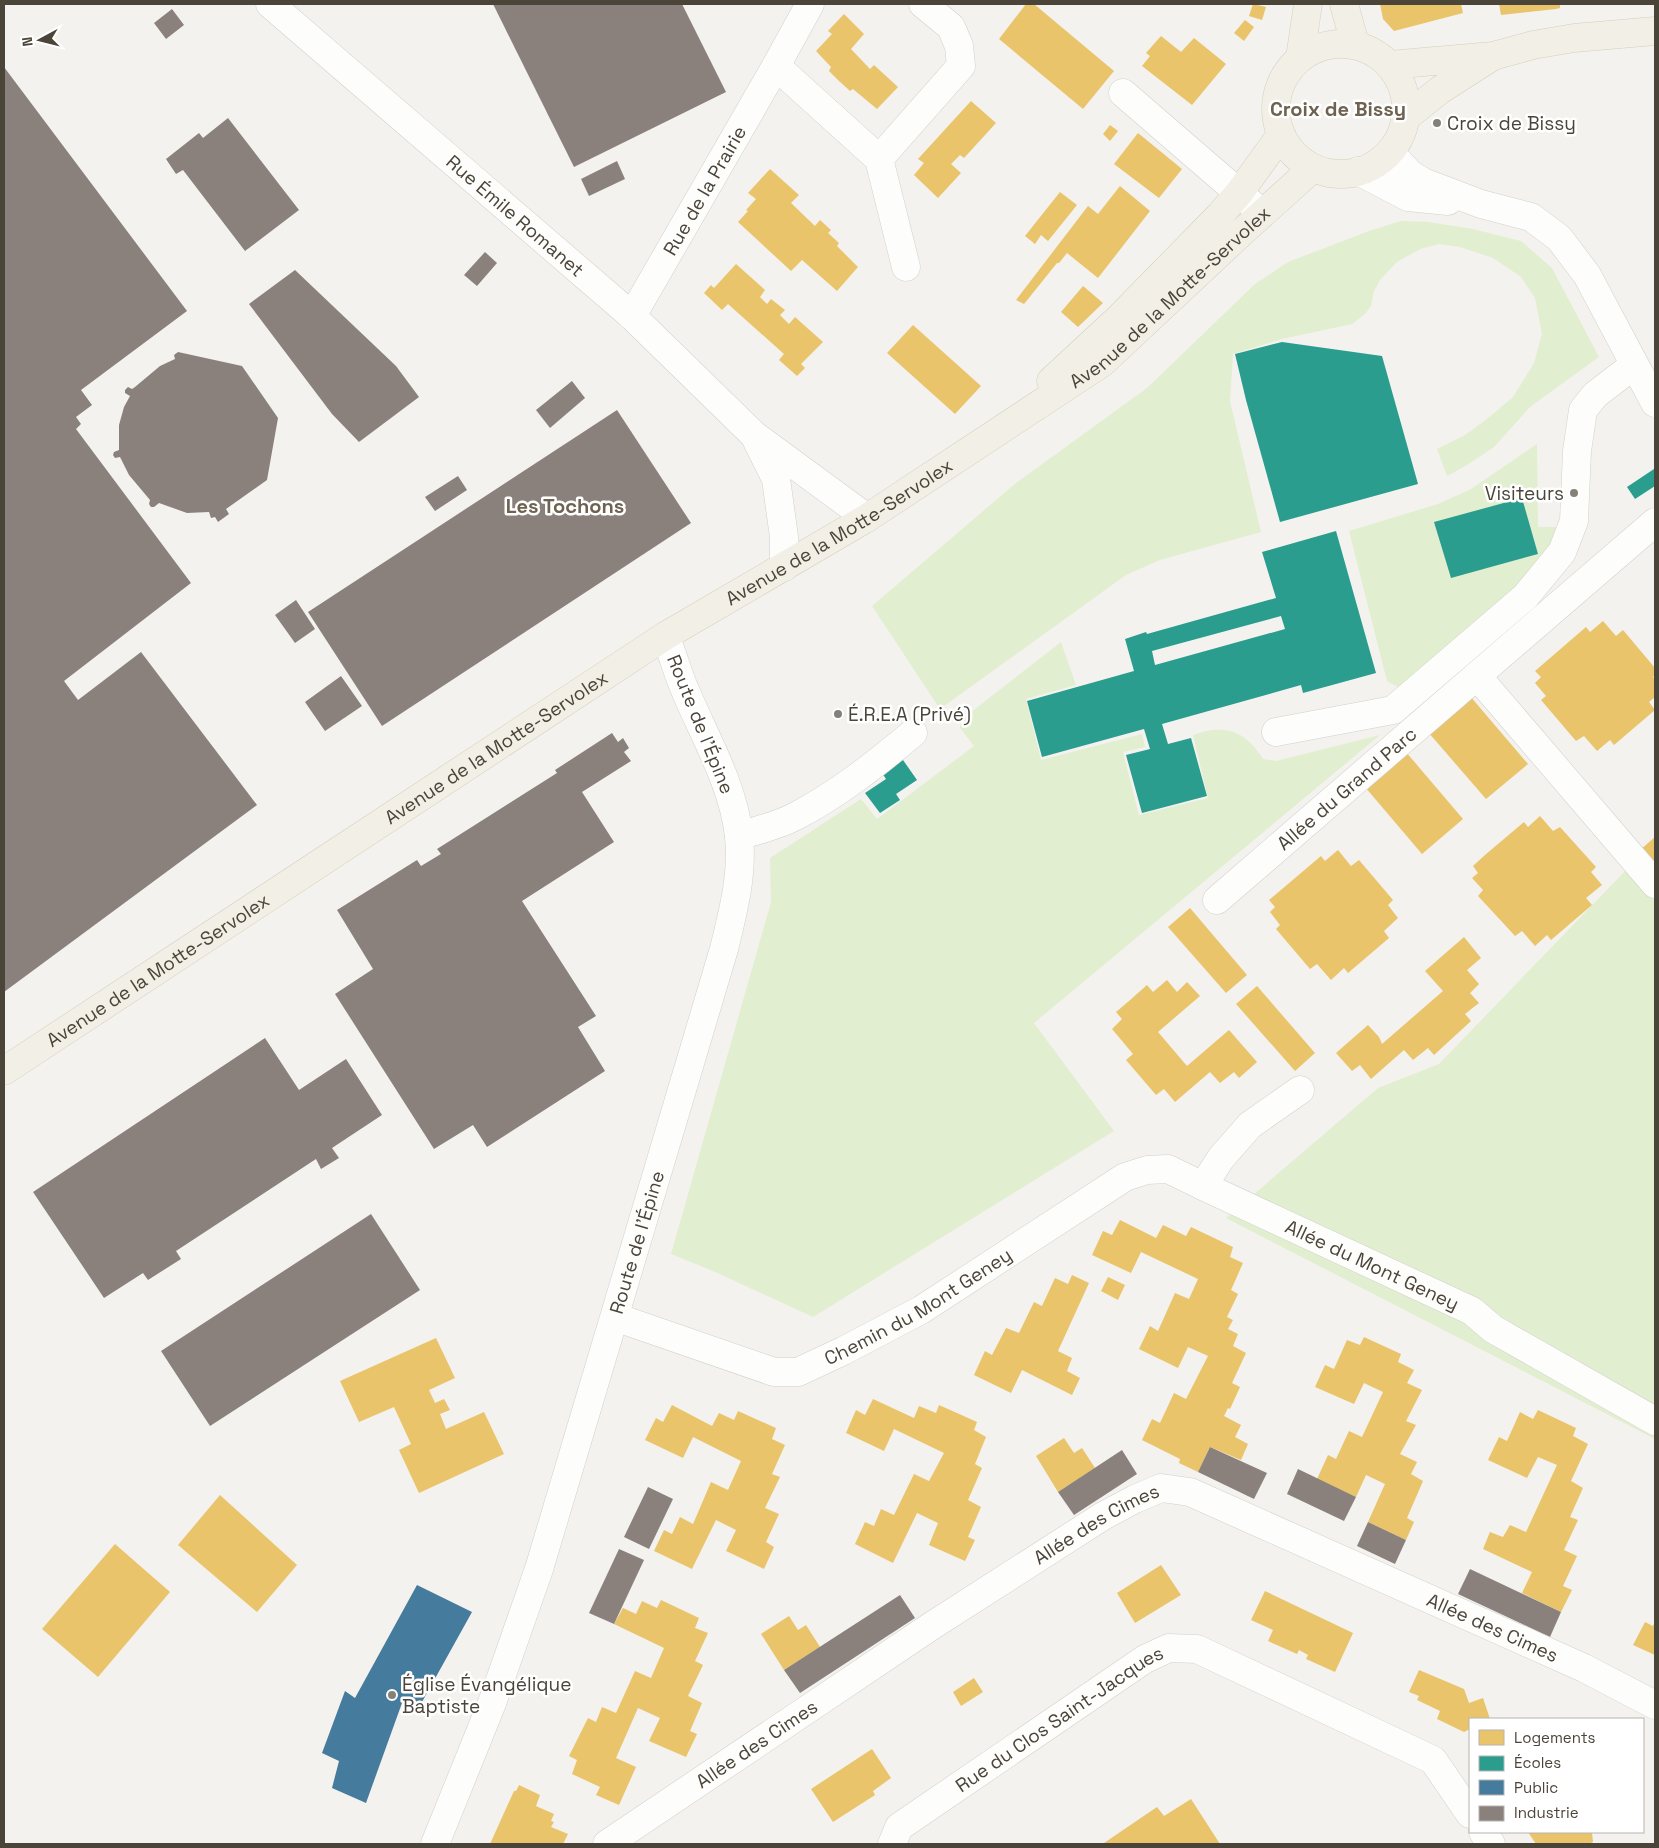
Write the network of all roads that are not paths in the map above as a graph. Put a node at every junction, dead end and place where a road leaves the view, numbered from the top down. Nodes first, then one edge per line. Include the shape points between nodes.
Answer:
1 (270, 4) edge
2 (810, 4) edge
3 (923, 4) edge
4 (1308, 4) edge
5 (1344, 4) edge
6 (1655, 31) edge
7 (1355, 44) junction
8 (1493, 56) junction
9 (1300, 58) junction
10 (1390, 65) junction
11 (776, 66) junction
12 (1123, 94) dead end
13 (1405, 118) junction
14 (1281, 135) junction
15 (1390, 152) junction
16 (879, 159) junction
17 (1313, 168) junction
18 (1358, 171) junction
19 (1239, 193) junction
20 (1481, 204) junction
21 (1262, 213) junction
22 (906, 267) dead end
23 (632, 316) junction
24 (1634, 365) junction
25 (1655, 401) edge
26 (995, 432) junction
27 (754, 436) junction
28 (867, 518) junction
29 (1655, 522) edge
30 (784, 567) junction
31 (665, 636) junction
32 (1477, 676) junction
33 (1276, 732) dead end
34 (913, 733) dead end
35 (739, 836) junction
36 (1655, 884) edge
37 (1216, 900) dead end
38 (4, 1071) edge
39 (1300, 1090) dead end
40 (1203, 1186) junction
41 (614, 1317) junction
42 (1655, 1422) edge
43 (1655, 1705) edge
44 (1469, 1813) edge
45 (1484, 1833) edge
46 (435, 1844) edge
47 (606, 1844) edge
48 (892, 1844) edge
49 (1491, 1844) edge

1 - 23 street, Rue Émile Romanet
2 - 11 street, Rue de la Prairie
3 - 16 street via 951,27 959,46 961,66
4 - 9 main road
5 - 7 main road
6 - 8 main road via 1574,38
7 - 9 main road via 1326,45
7 - 10 main road via 1374,52
8 - 10 main road
8 - 13 main road via 1440,90
9 - 14 main road via 1286,74 1277,93 1276,114
10 - 13 main road via 1403,90
11 - 16 street
11 - 23 street, Rue de la Prairie
12 - 19 street
13 - 15 main road via 1402,132
14 - 17 main road via 1295,154
14 - 19 main road, Avenue de la Motte-Servolex
15 - 18 main road via 1376,164
15 - 20 street via 1410,174 1423,182
16 - 22 street
17 - 18 main road via 1335,174
17 - 21 main road, Avenue de la Motte-Servolex
18 - 20 street via 1408,197
19 - 21 street
19 - 26 main road, Avenue de la Motte-Servolex via 1118,319
20 - 24 street via 1532,217 1559,238 1587,275
21 - 26 main road, Avenue de la Motte-Servolex via 1102,363
23 - 27 street, Rue Émile Romanet
24 - 25 street
24 - 33 street via 1595,395 1583,410 1577,451 1574,521 1562,552 1525,597 1393,710
26 - 28 main road, Avenue de la Motte-Servolex
27 - 28 street, Rue Émile Romanet
27 - 30 street, Rue Émile Romanet via 776,479 784,537
28 - 30 main road, Avenue de la Motte-Servolex
29 - 32 street, Allée du Grand Parc
30 - 31 main road, Avenue de la Motte-Servolex
31 - 35 street, Route de l'Épine via 684,688 730,790
31 - 38 main road, Avenue de la Motte-Servolex
32 - 36 street
32 - 37 street, Allée du Grand Parc
34 - 35 street via 871,768 792,818
35 - 41 street, Route de l'Épine via 737,897 728,932
39 - 40 street via 1250,1125 1221,1158
40 - 41 street, Chemin du Mont Geney via 1168,1169 1147,1170 1125,1177 921,1310 798,1372 774,1372
40 - 42 street, Allée du Mont Geney via 1472,1310 1493,1328
41 - 46 street, Route de l'Épine via 539,1569 492,1703
43 - 47 street, Allée des Cimes via 1584,1668 1190,1492 1161,1488 1103,1516 941,1619
44 - 48 street, Rue du Clos Saint-Jacques via 1433,1760 1197,1649 1169,1648 1145,1659 899,1827
45 - 49 street

